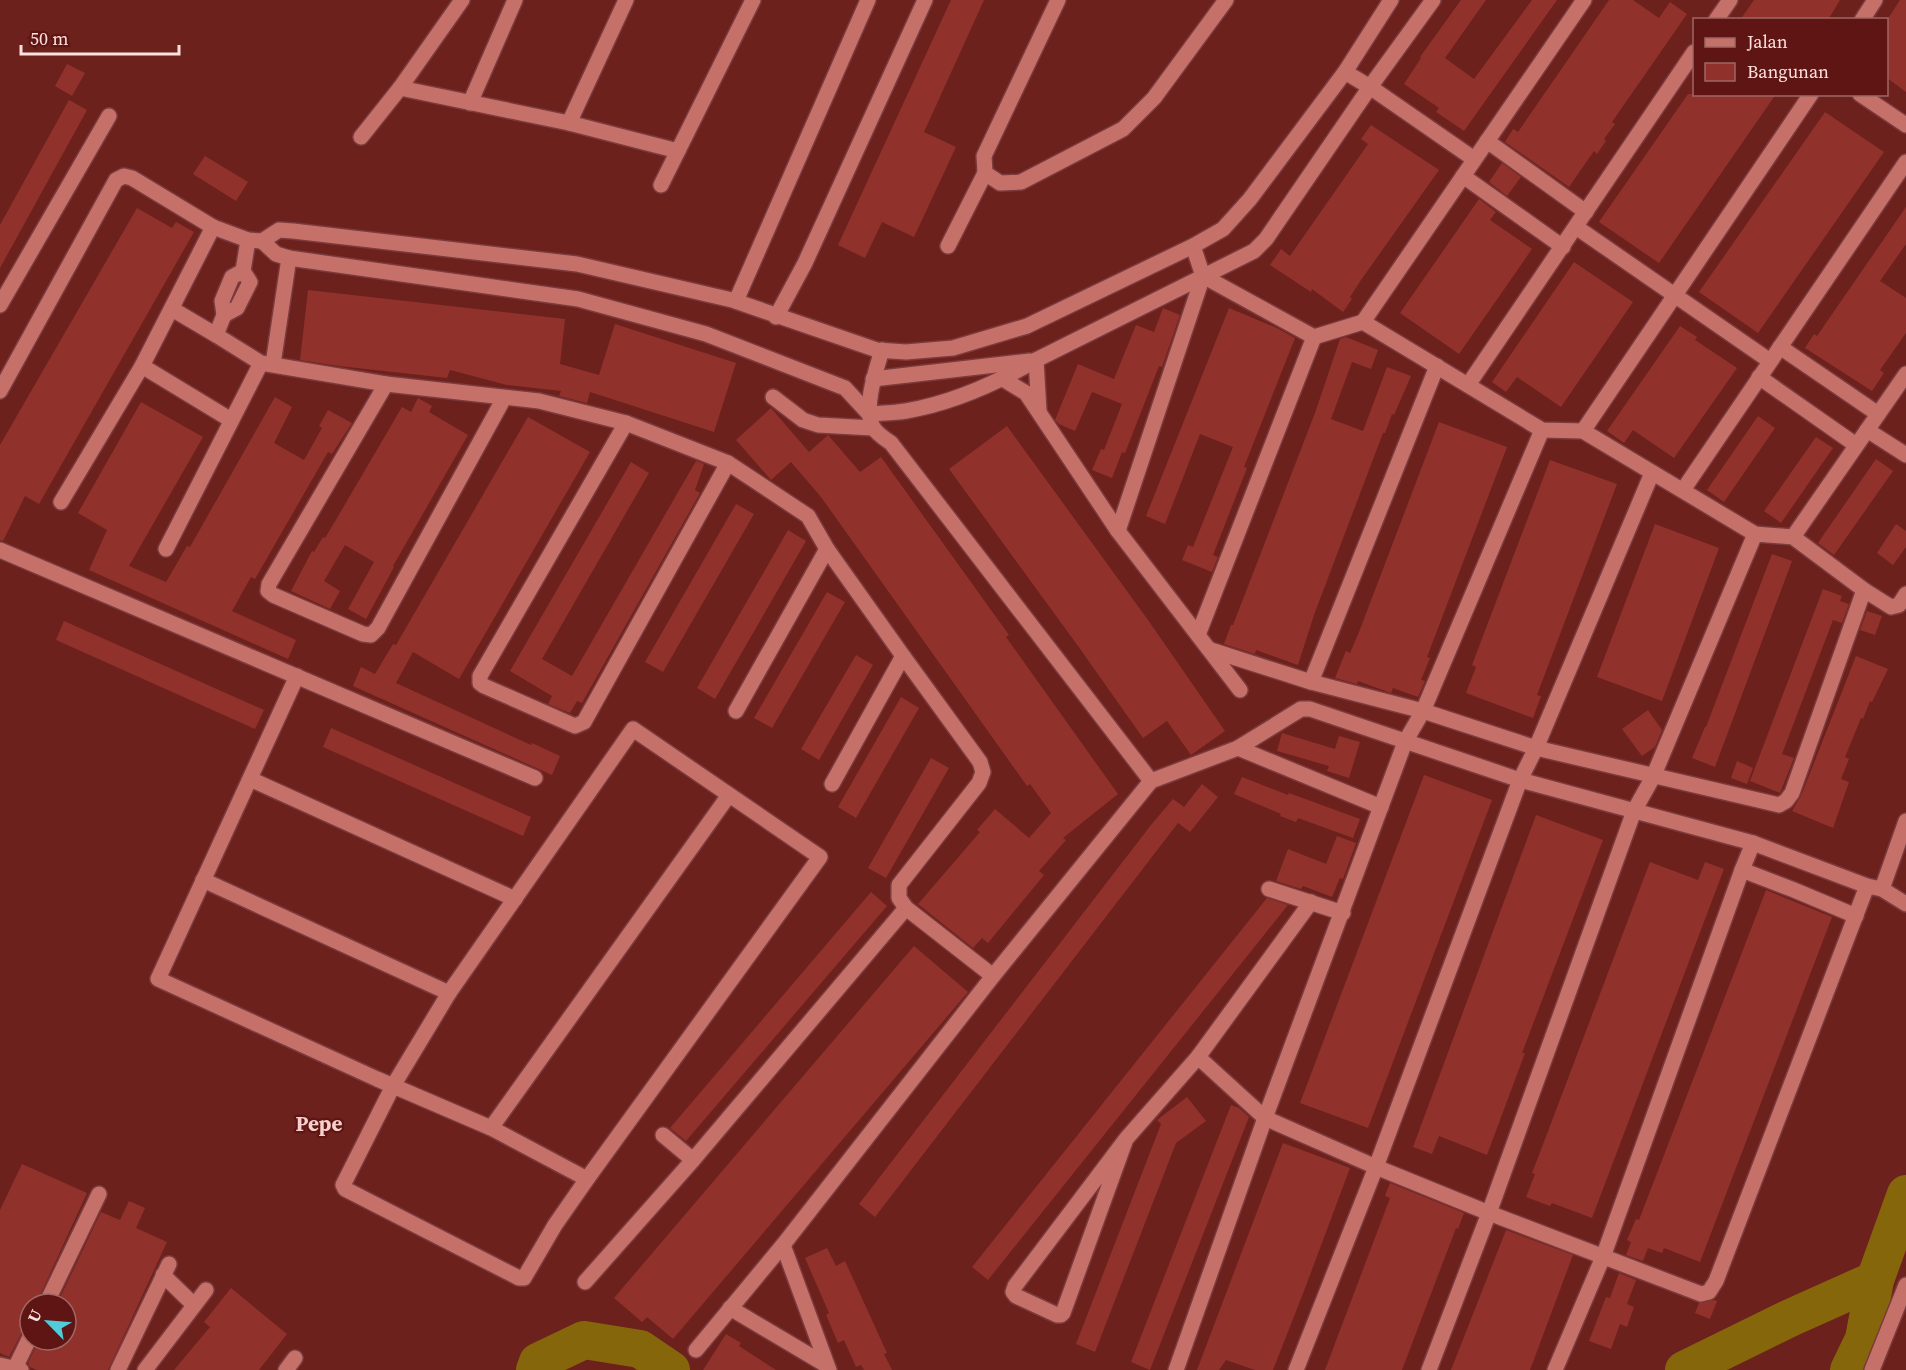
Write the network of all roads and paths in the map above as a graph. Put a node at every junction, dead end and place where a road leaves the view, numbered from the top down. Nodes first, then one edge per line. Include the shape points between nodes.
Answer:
1 (462, 0) edge
2 (515, 0) edge
3 (626, 0) edge
4 (753, 0) edge
5 (868, 0) edge
6 (925, 0) edge
7 (1058, 0) edge
8 (1226, 0) edge
9 (1391, 0) edge
10 (1433, 0) edge
11 (1584, 0) edge
12 (1875, 0) edge
13 (1725, 2) edge
14 (1717, 18) edge
15 (1863, 18) edge
16 (1693, 55) edge
17 (1345, 72) junction
18 (1370, 87) junction
19 (400, 88) junction
20 (1810, 96) edge
21 (1863, 96) edge
22 (470, 103) junction
23 (109, 116) dead end
24 (569, 123) junction
25 (1906, 125) edge
26 (361, 137) dead end
27 (1487, 141) junction
28 (678, 151) junction
29 (1474, 159) junction
30 (1906, 162) edge
31 (985, 173) junction
32 (1463, 176) junction
33 (661, 185) dead end
34 (1586, 212) junction
35 (213, 227) junction
36 (1576, 227) junction
37 (255, 240) junction
38 (948, 246) dead end
39 (1192, 246) junction
40 (1563, 246) junction
41 (289, 258) junction
42 (1203, 276) junction
43 (1674, 296) junction
44 (736, 301) junction
45 (0, 305) edge
46 (172, 309) junction
47 (776, 317) junction
48 (1363, 322) junction
49 (216, 335) junction
50 (1314, 337) junction
51 (1780, 347) junction
52 (882, 350) junction
53 (1036, 360) junction
54 (1770, 361) junction
55 (267, 364) junction
56 (142, 366) junction
57 (1437, 366) junction
58 (1906, 374) edge
59 (1759, 377) junction
60 (873, 379) junction
61 (1003, 379) junction
62 (386, 384) junction
63 (1468, 385) junction
64 (0, 391) edge
65 (773, 397) dead end
66 (504, 398) junction
67 (1039, 412) junction
68 (1878, 414) junction
69 (231, 420) junction
70 (871, 421) junction
71 (626, 423) junction
72 (1542, 430) junction
73 (1867, 430) junction
74 (1583, 431) junction
75 (1856, 446) junction
76 (1906, 455) edge
77 (728, 463) junction
78 (1652, 473) junction
79 (1683, 490) junction
80 (61, 502) dead end
81 (1118, 531) junction
82 (1755, 534) junction
83 (1793, 537) junction
84 (166, 549) dead end
85 (828, 549) junction
86 (0, 550) edge
87 (1864, 591) junction
88 (1906, 594) edge
89 (1198, 635) junction
90 (1211, 650) junction
91 (903, 656) junction
92 (297, 676) junction
93 (1311, 682) junction
94 (1240, 690) dead end
95 (736, 711) dead end
96 (1423, 711) junction
97 (1405, 742) junction
98 (1238, 748) junction
99 (1536, 748) junction
100 (1653, 777) junction
101 (250, 778) junction
102 (535, 778) dead end
103 (1520, 780) junction
104 (1151, 781) junction
105 (832, 784) dead end
106 (729, 795) junction
107 (1381, 807) junction
108 (1634, 811) junction
109 (1906, 821) edge
110 (1753, 843) junction
111 (1742, 870) junction
112 (203, 880) junction
113 (1269, 888) dead end
114 (1874, 888) junction
115 (515, 899) junction
116 (1311, 902) junction
117 (1906, 904) edge
118 (906, 908) junction
119 (1343, 912) junction
120 (1856, 916) junction
121 (993, 976) junction
122 (449, 993) junction
123 (1198, 1057) junction
124 (393, 1086) junction
125 (1265, 1118) junction
126 (491, 1128) junction
127 (663, 1135) dead end
128 (1126, 1138) junction
129 (693, 1160) junction
130 (1376, 1167) junction
131 (587, 1179) junction
132 (99, 1194) dead end
133 (1489, 1213) junction
134 (783, 1245) junction
135 (1603, 1257) junction
136 (585, 1282) dead end
137 (1906, 1285) edge
138 (206, 1290) dead end
139 (52, 1292) edge
140 (194, 1305) junction
141 (730, 1308) junction
142 (696, 1350) dead end
143 (21, 1352) edge
144 (12, 1367) edge
145 (827, 1367) edge
146 (118, 1370) edge
147 (145, 1370) edge
148 (1176, 1370) edge
149 (1296, 1370) edge
150 (1429, 1370) edge
151 (1555, 1370) edge
152 (1872, 1370) edge

1 - 19 street
2 - 22 street
3 - 24 street
4 - 28 street
5 - 44 street
6 - 47 street via 805,263
7 - 31 street via 984,156
8 - 31 street via 1154,98 1123,129 1021,182 999,183
9 - 17 street
10 - 18 street
11 - 27 street
12 - 15 street
13 - 14 street
16 - 34 street
17 - 18 street
17 - 39 street via 1250,199 1223,229
18 - 29 street
18 - 42 street via 1266,238 1254,250
19 - 22 street
19 - 26 street
20 - 43 street
21 - 25 street
22 - 24 street
23 - 45 street
24 - 28 street
27 - 29 street
27 - 34 street
28 - 33 street
29 - 32 street
30 - 51 street
31 - 38 street
32 - 40 street
32 - 48 street
34 - 36 street
35 - 37 street
35 - 46 street
35 - 64 street via 132,178 116,180
36 - 40 street
36 - 43 street
37 - 41 street via 276,255
37 - 44 street via 279,230 293,231 577,264
37 - 49 street via 243,271 250,282 237,308 224,315
39 - 42 street
39 - 52 street via 1027,326 953,348
40 - 63 street
41 - 55 street
41 - 70 street via 578,299 706,334 845,388
42 - 50 street
42 - 53 street
42 - 81 street
43 - 54 street
43 - 74 street
44 - 47 street
46 - 49 street
46 - 56 street
47 - 52 street
48 - 50 street
48 - 57 street
49 - 55 street
50 - 89 street
51 - 54 street
51 - 68 street
52 - 60 street
53 - 60 street
53 - 61 street
53 - 67 street
54 - 59 street
55 - 62 street
55 - 69 street
56 - 69 street
56 - 80 street
57 - 63 street
57 - 93 street
58 - 68 street
59 - 75 street
59 - 79 street
60 - 70 street
61 - 67 street via 1026,393
61 - 70 street via 944,401
62 - 66 street
62 - 66 street via 268,591 371,635
63 - 72 street
65 - 70 street via 804,420 818,425
66 - 71 street via 538,401
67 - 81 street
68 - 73 street
69 - 84 street
70 - 104 street
71 - 77 street
71 - 77 street via 480,676 484,686 575,726 584,723
72 - 74 street
72 - 96 street
73 - 75 street
73 - 76 street
74 - 78 street
75 - 83 street
77 - 85 street via 808,516
78 - 79 street
78 - 99 street
79 - 82 street
81 - 89 street
82 - 83 street
82 - 100 street
83 - 87 street
85 - 91 street
85 - 95 street
86 - 92 street
87 - 88 street via 1891,607 1899,605
87 - 100 street via 1786,801 1779,806
89 - 90 street
90 - 93 street
90 - 94 street
91 - 105 street
91 - 118 street via 980,762 983,772 980,783 899,885 899,898
92 - 101 street
92 - 102 street
93 - 96 street
96 - 97 street
96 - 99 street
97 - 98 street via 1301,709
97 - 103 street
97 - 107 street
98 - 104 street
98 - 107 street
99 - 100 street
99 - 103 street
100 - 108 street
101 - 112 street
101 - 115 street
103 - 108 street
103 - 130 street
104 - 121 street
106 - 115 street via 633,729
106 - 126 street
106 - 131 street via 820,857
107 - 119 street
108 - 110 street
108 - 133 street
109 - 114 street
110 - 111 street
110 - 114 street
111 - 120 street
111 - 135 street
112 - 122 street
112 - 124 street via 158,979
113 - 116 street
114 - 117 street
114 - 120 street
115 - 122 street
116 - 119 street
116 - 123 street
118 - 121 street
118 - 129 street
119 - 125 street
120 - 135 street via 1709,1292 1701,1294
121 - 134 street
122 - 124 street
123 - 125 street
123 - 128 street
124 - 126 street
124 - 131 street via 343,1185 345,1189 519,1278 524,1278
125 - 130 street
125 - 148 street
126 - 131 street
127 - 129 street
128 - 128 street via 1015,1286 1016,1296 1061,1315
129 - 136 street
130 - 133 street
130 - 149 street
132 - 139 street
133 - 135 street
133 - 150 street
134 - 141 street
134 - 145 street
135 - 151 street
137 - 152 street
138 - 140 street
140 - 146 street via 166,1270
140 - 147 street
141 - 142 street
141 - 145 street
143 - 144 street

